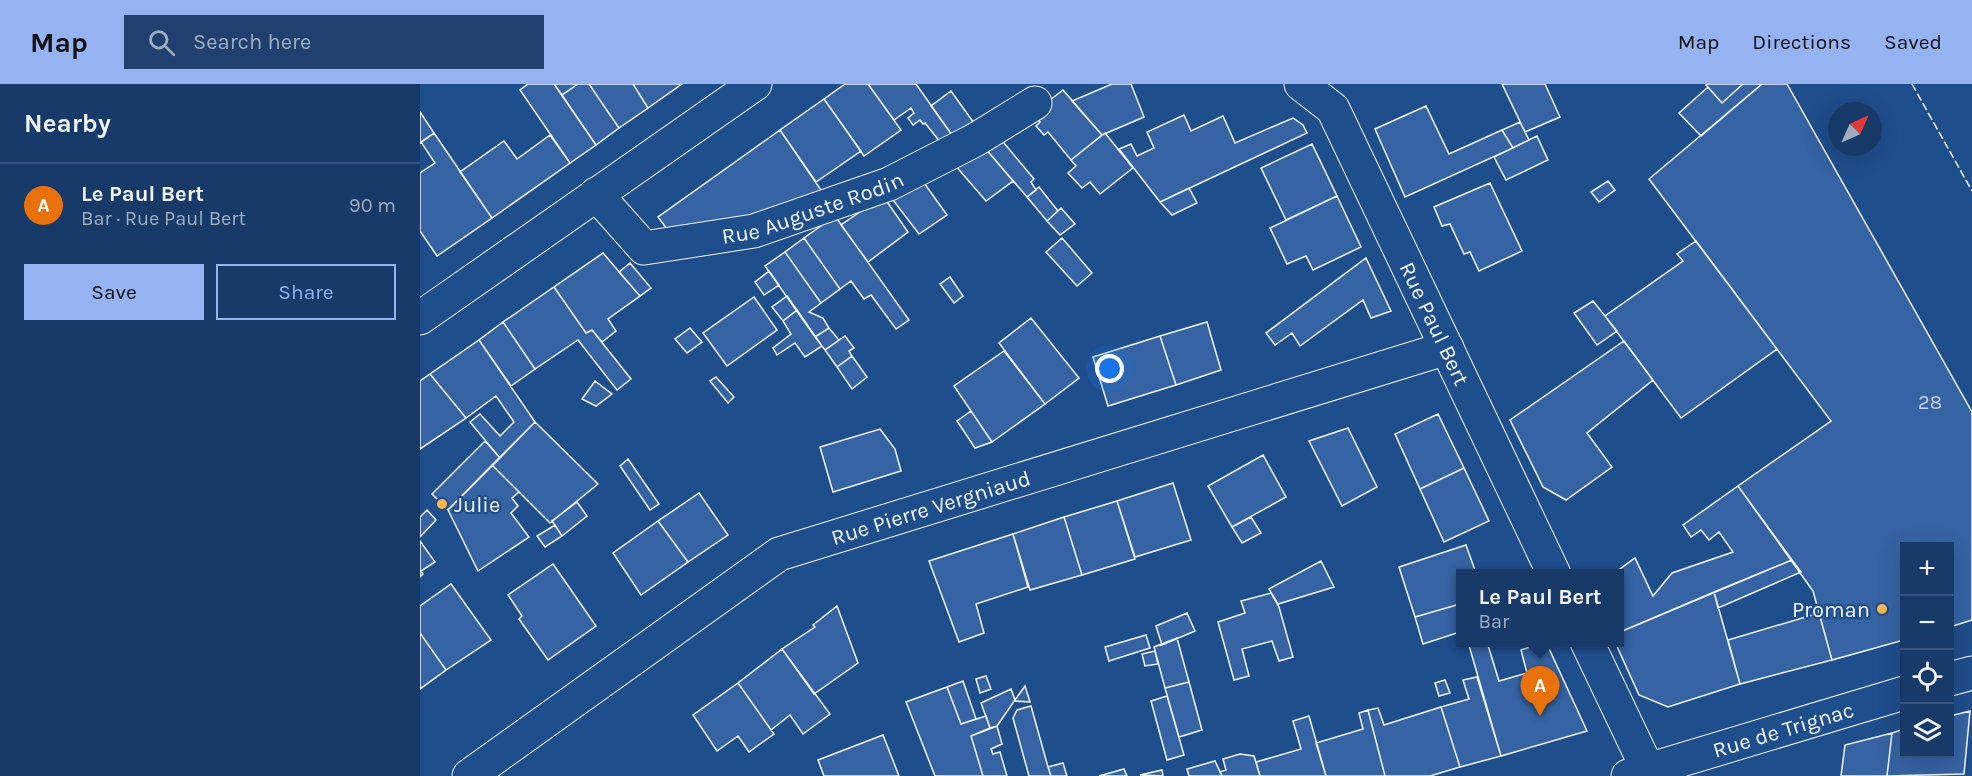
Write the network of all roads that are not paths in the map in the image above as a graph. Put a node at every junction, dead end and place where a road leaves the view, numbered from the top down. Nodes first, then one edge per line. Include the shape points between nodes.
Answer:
1 (755, 84) edge
2 (1300, 84) edge
3 (1035, 104) dead end
4 (596, 194) junction
5 (420, 318) edge
6 (1447, 348) junction
7 (1552, 569) edge
8 (1590, 647) edge
9 (1972, 673) edge
10 (1954, 678) edge
11 (1900, 695) edge
12 (1657, 771) edge
13 (469, 776) edge

1 - 4 street
2 - 6 street, Rue Paul Bert via 1333,110
3 - 4 street, Rue Auguste Rodin via 889,184 754,231 644,248
4 - 5 street
6 - 7 street, Rue Paul Bert
6 - 13 street, Rue Pierre Vergniaud via 779,554
8 - 12 street
9 - 10 street
11 - 12 street, Rue de Trignac

